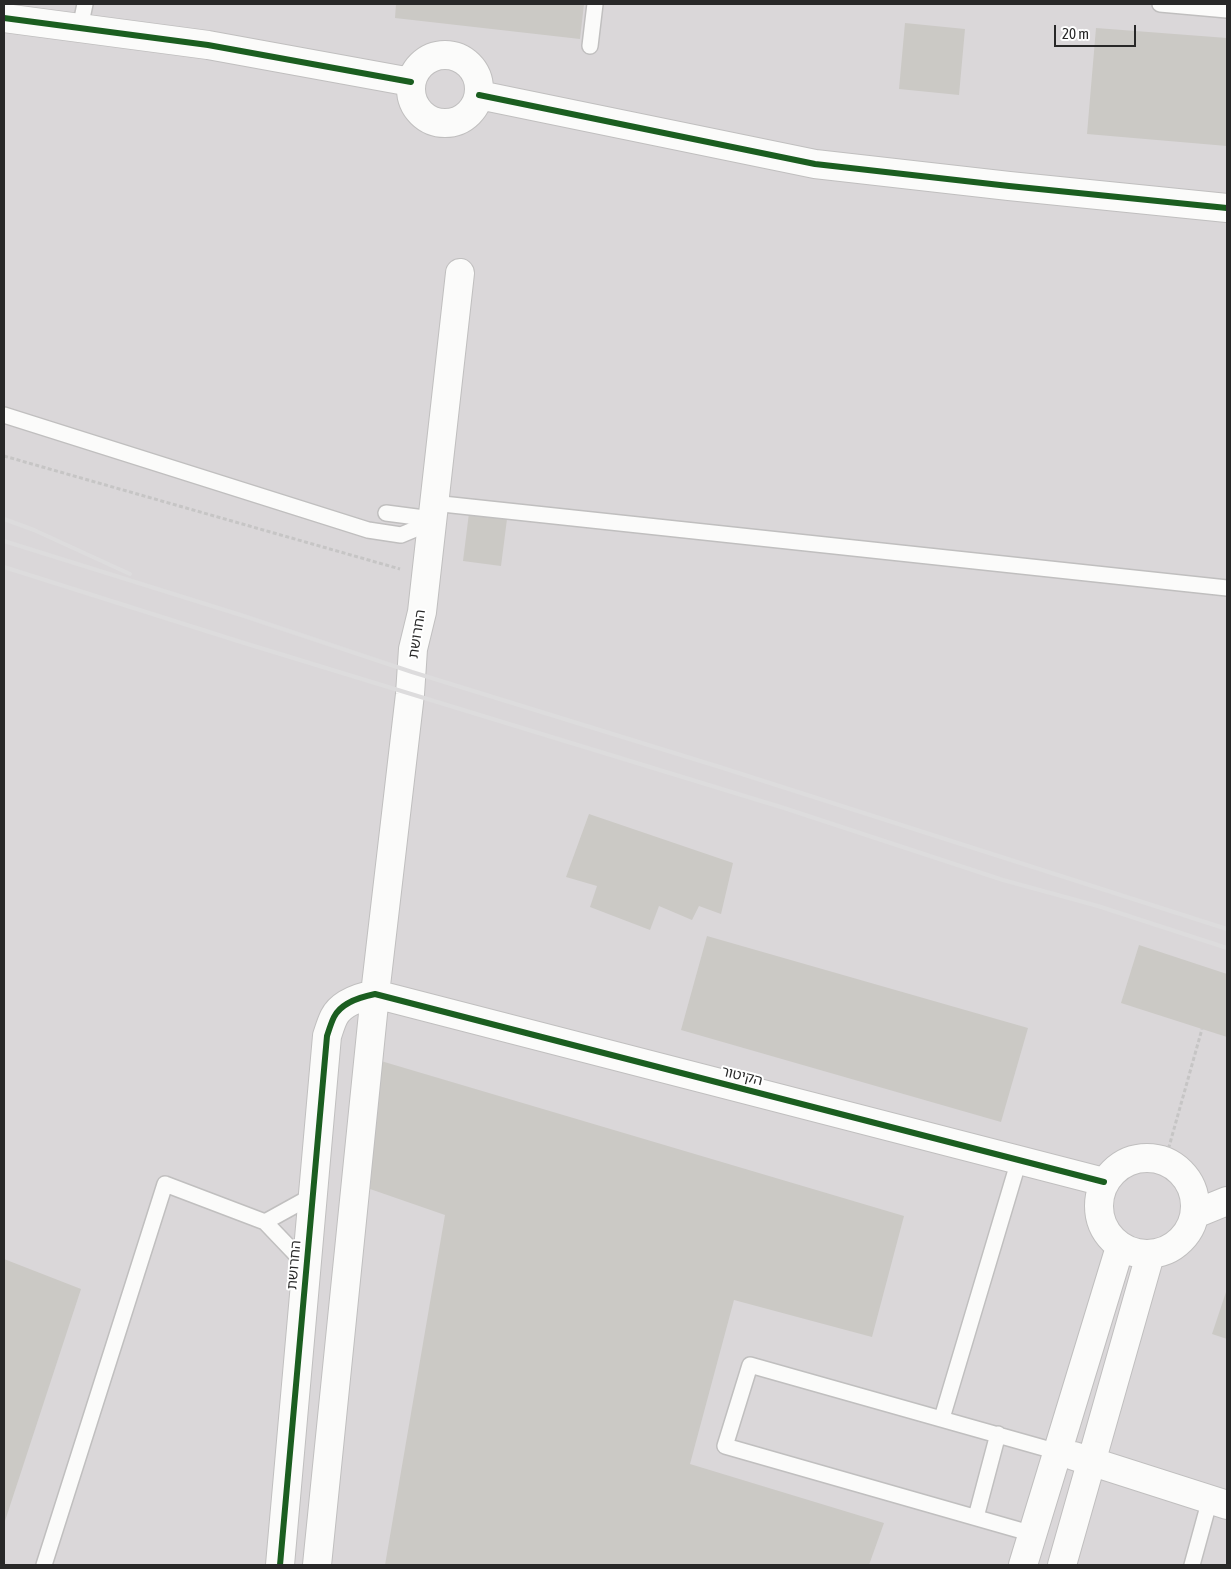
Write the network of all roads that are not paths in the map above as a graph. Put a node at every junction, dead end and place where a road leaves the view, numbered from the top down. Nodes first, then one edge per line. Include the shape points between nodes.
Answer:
1 (596, 4) edge
2 (1160, 4) edge
3 (1227, 10) edge
4 (83, 16) edge
5 (4, 18) edge
6 (590, 46) dead end
7 (411, 82) junction
8 (479, 94) junction
9 (1227, 208) edge
10 (460, 273) dead end
11 (4, 415) edge
12 (432, 511) junction
13 (386, 513) dead end
14 (1227, 588) edge
15 (375, 994) junction
16 (1019, 1160) junction
17 (1104, 1182) junction
18 (312, 1196) junction
19 (1227, 1201) edge
20 (1195, 1214) junction
21 (266, 1222) junction
22 (1120, 1247) junction
23 (1150, 1255) junction
24 (306, 1266) junction
25 (942, 1418) junction
26 (998, 1434) junction
27 (1058, 1452) junction
28 (1092, 1462) junction
29 (1219, 1502) edge
30 (976, 1517) junction
31 (1033, 1534) junction
32 (1065, 1554) edge
33 (44, 1565) edge
34 (280, 1565) edge
35 (317, 1565) edge
36 (1023, 1565) edge
37 (1192, 1565) edge

1 - 6 lane
2 - 3 lane
4 - 5 street
4 - 7 street via 234,49
7 - 8 street via 417,68 426,60 451,55 461,58 473,69
7 - 8 street via 417,108 429,119 439,122 455,122 465,116 473,109
8 - 9 street via 815,164
10 - 12 street, החרושת
11 - 12 lane via 368,530 401,534 413,530
12 - 13 lane
12 - 14 lane
12 - 15 street, החרושת via 422,612 413,648
15 - 16 street, הקיטור
15 - 18 street, החרושת via 346,1004 334,1016 327,1036
15 - 35 street, החרושת
16 - 17 street, הקיטור
16 - 25 lane
17 - 20 street via 1112,1171 1137,1158 1165,1161 1179,1170 1189,1183 1195,1198
17 - 22 street via 1098,1211 1109,1237
18 - 21 lane
18 - 24 street, החרושת
19 - 20 street
20 - 23 street via 1180,1242 1166,1251
21 - 24 lane
21 - 33 lane via 165,1184
22 - 23 street
22 - 27 street
23 - 28 street
24 - 34 street, החרושת
25 - 26 lane
25 - 30 lane via 750,1365 725,1446
26 - 27 lane
26 - 30 lane
27 - 28 street
27 - 31 street
28 - 29 street
28 - 32 street
29 - 37 lane
30 - 31 lane
31 - 32 street
31 - 36 street

